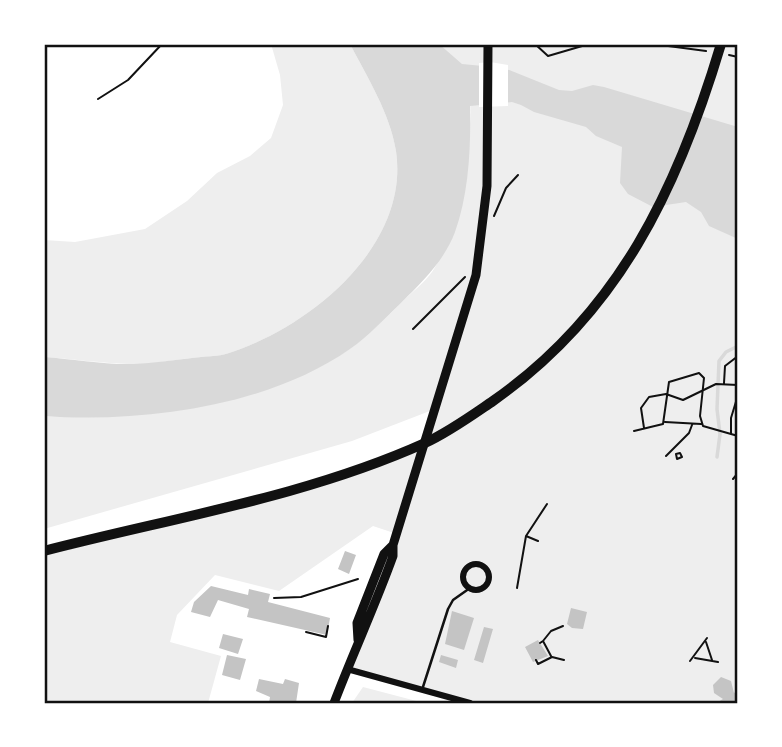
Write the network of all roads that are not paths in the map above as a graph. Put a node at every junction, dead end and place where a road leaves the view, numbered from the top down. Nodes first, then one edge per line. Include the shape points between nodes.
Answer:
1 (488, 44) edge
2 (721, 44) edge
3 (44, 551) edge
4 (470, 588) junction
5 (347, 669) junction
6 (422, 690) junction
7 (334, 703) edge
8 (470, 703) edge

1 - 5 main road via 487,186 481,247 468,307 393,556
2 - 3 highway via 677,171 655,218 611,287 577,330 540,365 461,423 398,455 289,490
4 - 4 street via 479,590 488,583 488,571 481,565 466,570 463,579
4 - 6 lane via 451,603
5 - 6 street
5 - 7 main road
6 - 8 street

